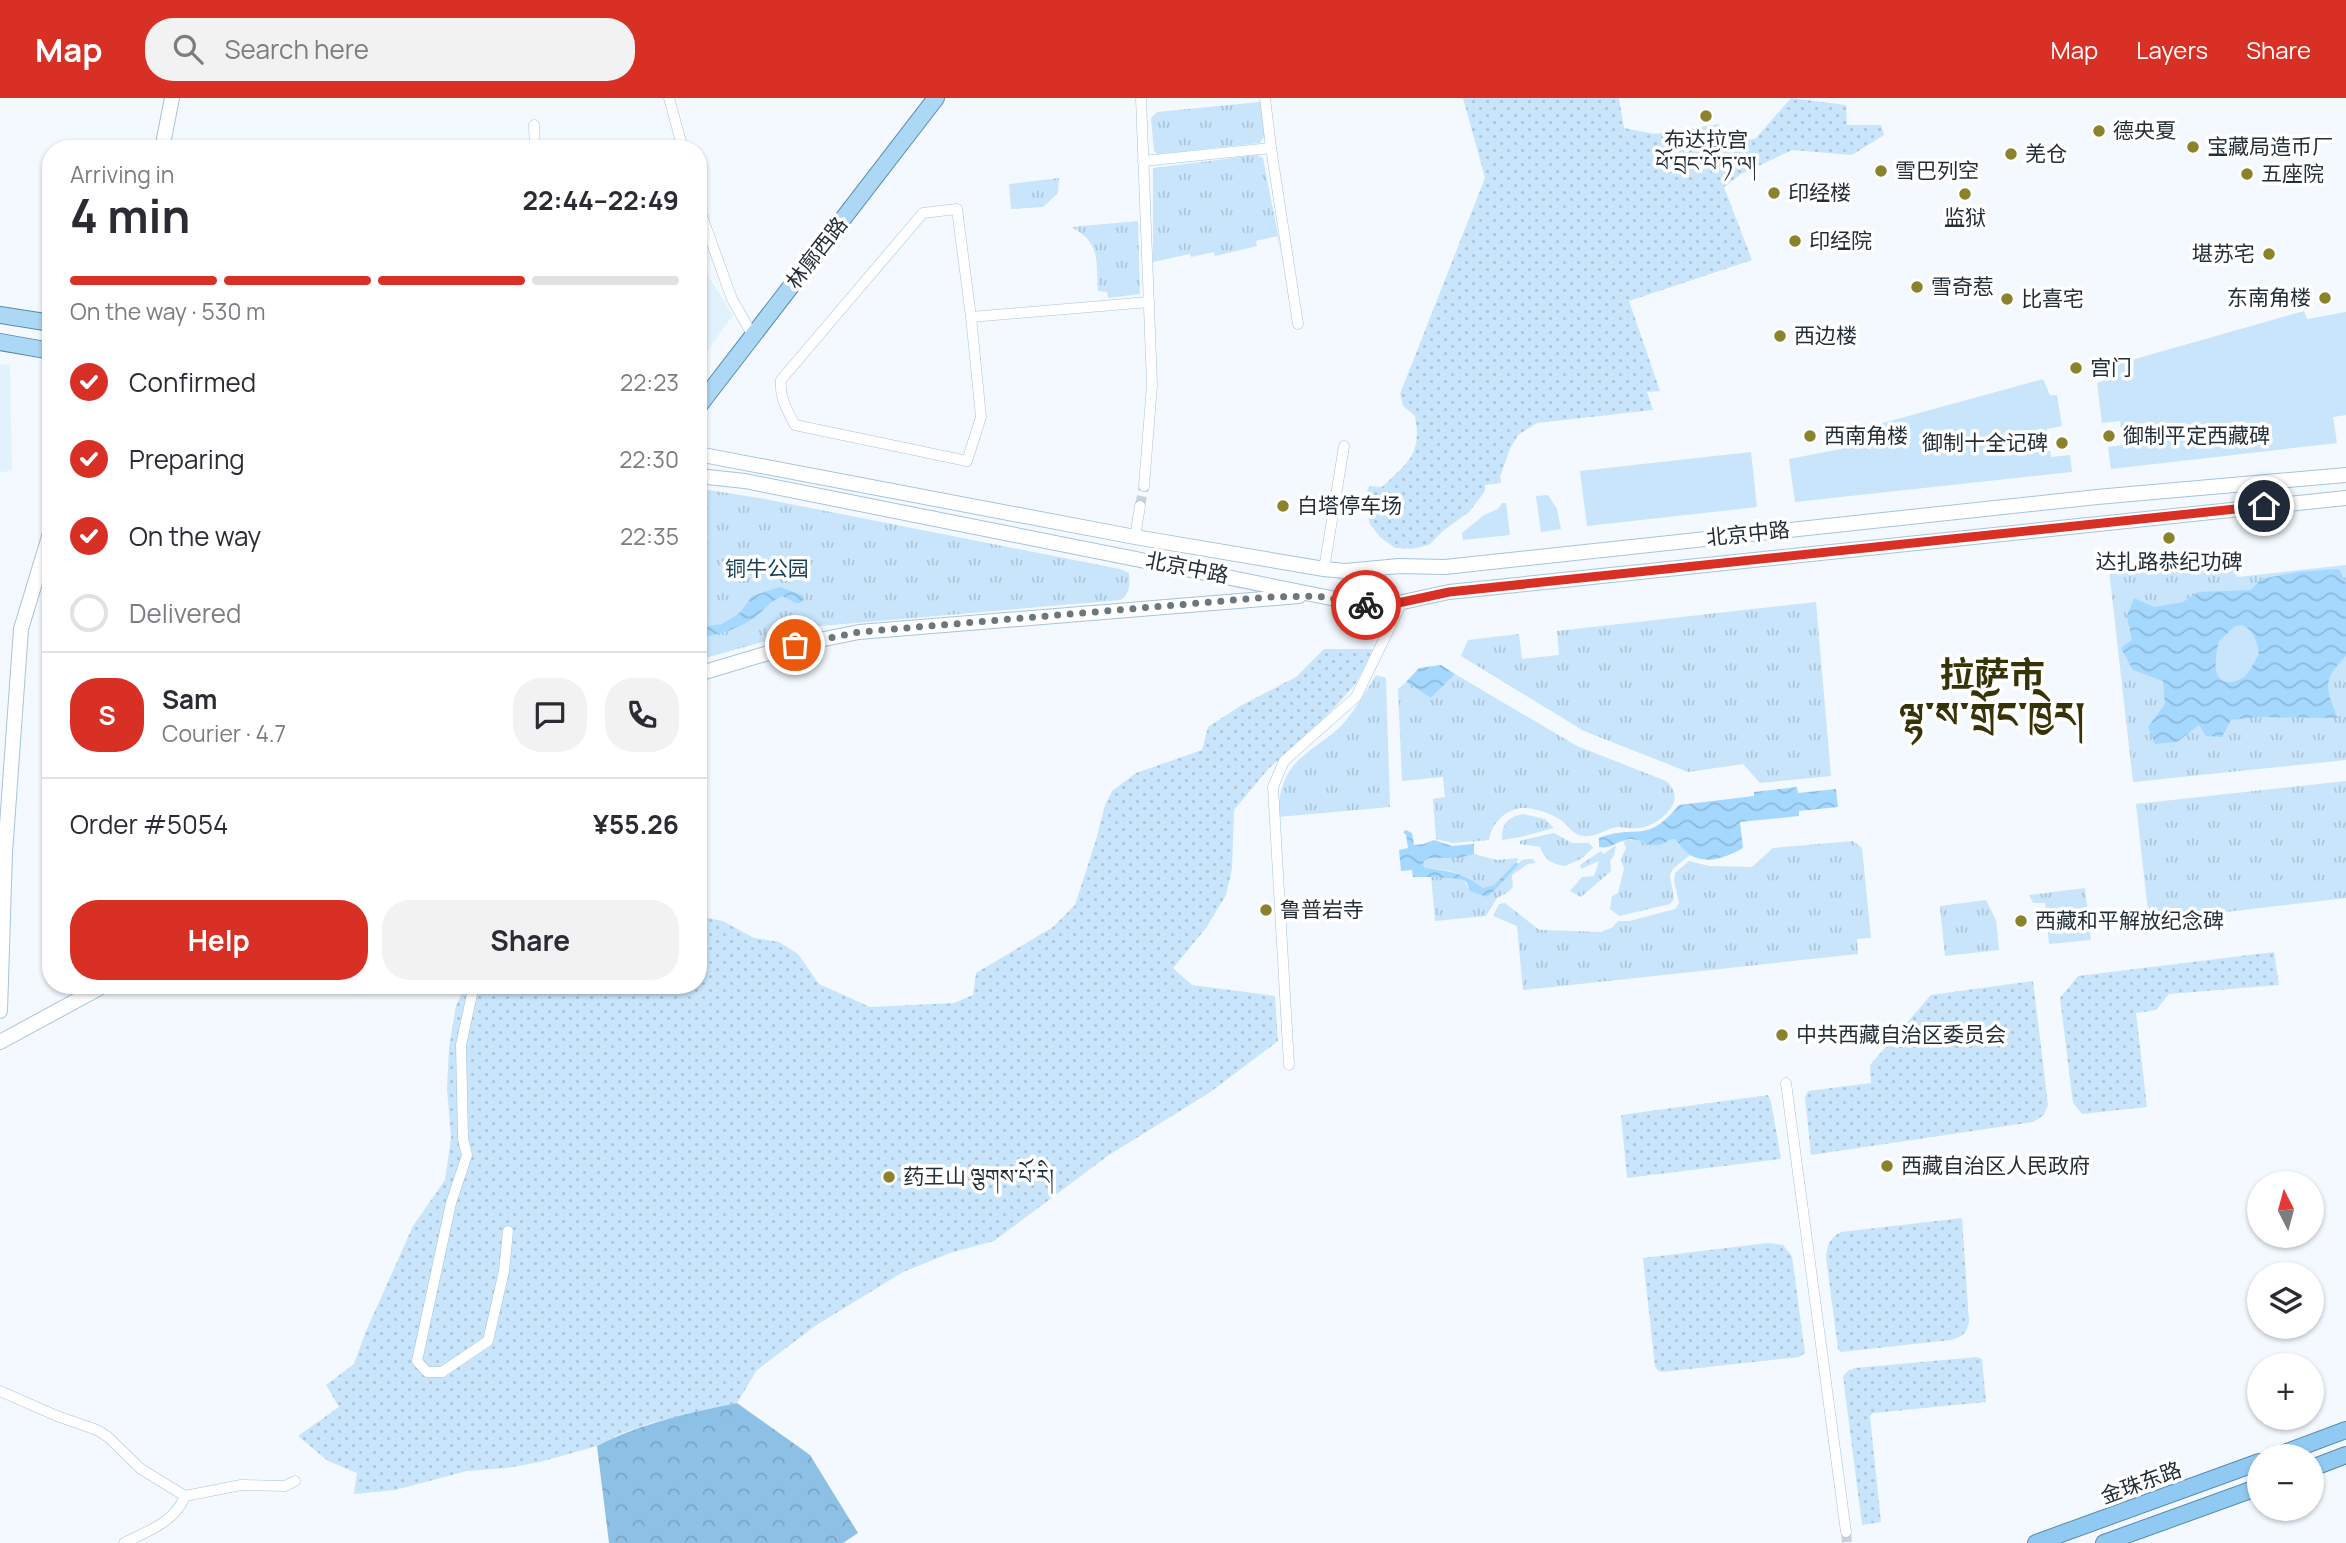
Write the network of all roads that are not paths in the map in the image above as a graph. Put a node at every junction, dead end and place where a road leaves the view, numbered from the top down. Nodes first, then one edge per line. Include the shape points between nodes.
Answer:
1 (172, 98) edge
2 (669, 98) edge
3 (936, 98) edge
4 (1141, 98) edge
5 (1265, 98) edge
6 (534, 125) dead end
7 (164, 140) edge
8 (535, 140) edge
9 (681, 140) edge
10 (1271, 148) junction
11 (1143, 161) junction
12 (707, 230) edge
13 (1149, 302) junction
14 (0, 314) edge
15 (971, 317) junction
16 (42, 321) edge
17 (1298, 324) dead end
18 (753, 336) junction
19 (0, 342) edge
20 (42, 349) edge
21 (707, 395) edge
22 (1344, 446) dead end
23 (707, 456) edge
24 (2346, 475) edge
25 (707, 477) edge
26 (1144, 486) tunnel mouth
27 (2346, 498) edge
28 (1140, 506) tunnel mouth
29 (1135, 537) junction
30 (42, 560) edge
31 (1324, 569) junction
32 (1317, 596) junction
33 (1402, 602) junction
34 (707, 671) edge
35 (2, 873) edge
36 (88, 994) edge
37 (472, 994) edge
38 (0, 1011) edge
39 (0, 1042) edge
40 (1289, 1065) dead end
41 (1786, 1083) dead end
42 (508, 1231) dead end
43 (0, 1391) edge
44 (2346, 1430) edge
45 (2308, 1444) edge
46 (2346, 1455) edge
47 (2324, 1463) edge
48 (2247, 1466) edge
49 (295, 1481) dead end
50 (2247, 1491) edge
51 (185, 1496) junction
52 (1846, 1532) tunnel mouth
53 (124, 1543) edge
54 (2036, 1543) edge
55 (2104, 1543) edge

1 - 7 main road
2 - 9 street
3 - 18 main road, 林廓西路
4 - 11 street
5 - 10 street
6 - 8 street
10 - 11 street
10 - 17 street
11 - 13 street
12 - 18 street via 732,299
13 - 15 street
13 - 26 street via 1152,384
14 - 16 main road
15 - 15 street via 981,417 967,461 795,425 785,406 781,380 923,212 957,209
18 - 21 main road, 林廓西路
19 - 20 main road
22 - 31 street
23 - 29 main road, 北京中路
24 - 31 main road, 北京中路 via 2097,497 1445,568
25 - 32 main road, 北京中路 via 771,486
27 - 33 main road, 北京中路 via 1449,592
28 - 29 street
29 - 31 main road, 北京中路
30 - 35 main road via 21,629
32 - 33 main road, 北京中路 via 1366,605
32 - 34 main road via 859,632
33 - 40 street via 1356,697 1284,761 1273,787
35 - 38 main road
36 - 39 main road
37 - 42 street via 461,1045 467,1155 451,1203 417,1361 426,1372 442,1372 488,1341
41 - 52 street
43 - 51 street via 97,1430 141,1469
44 - 45 highway
46 - 47 highway
48 - 54 highway, 金珠东路
49 - 51 street via 285,1486 241,1485
50 - 55 highway, 金珠东路
51 - 53 street via 180,1508 162,1524

